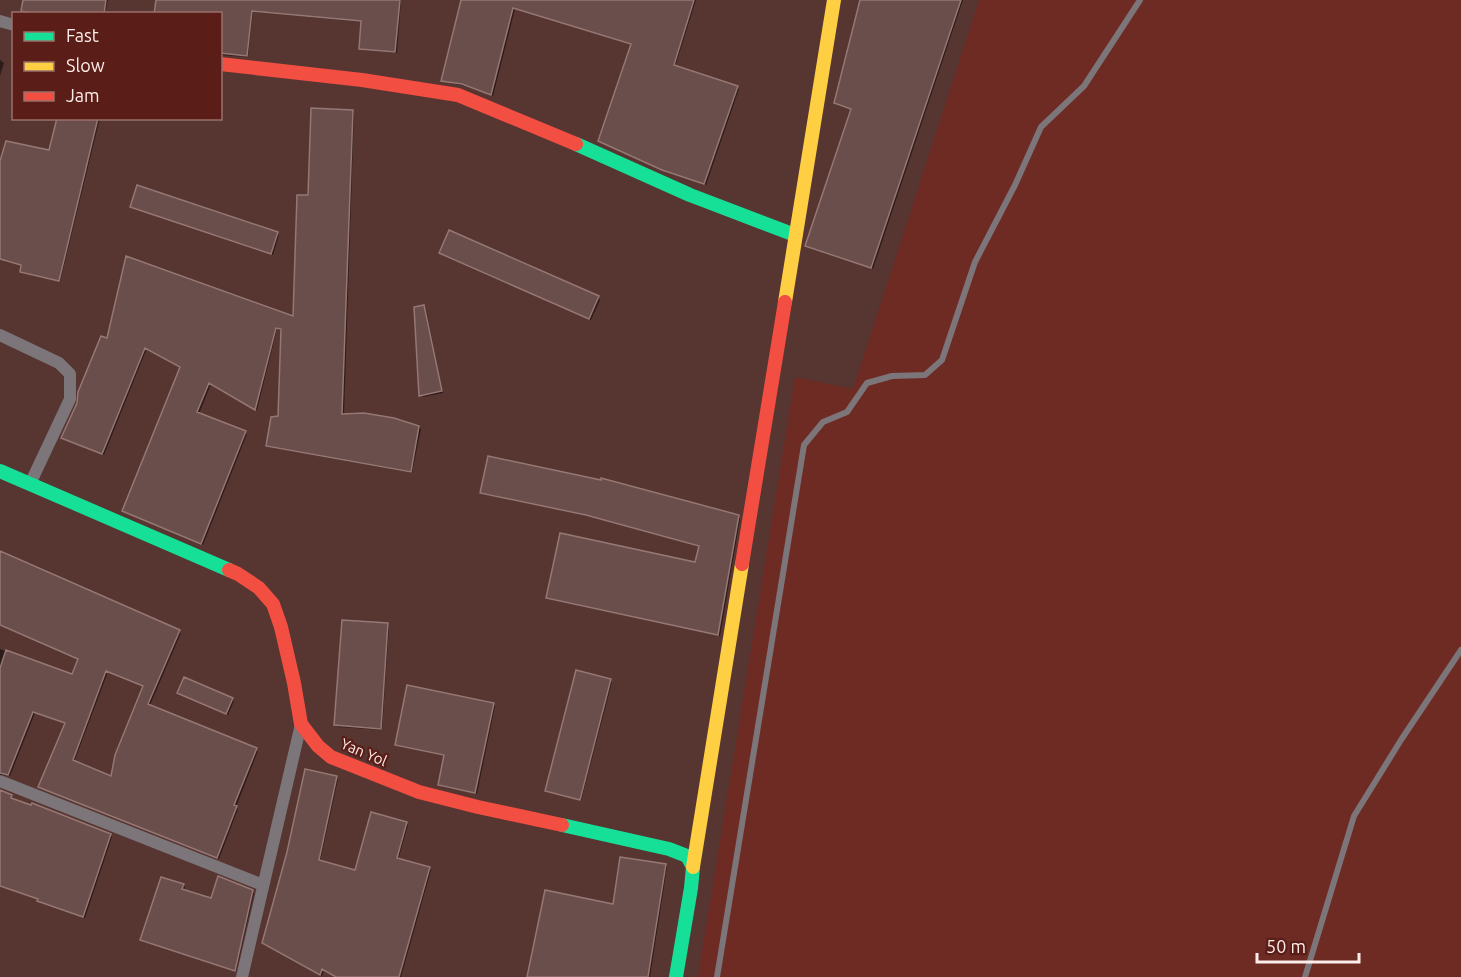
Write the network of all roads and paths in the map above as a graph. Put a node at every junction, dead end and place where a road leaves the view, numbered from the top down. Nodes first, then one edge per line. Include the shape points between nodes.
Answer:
1 (834, 0) edge
2 (1140, 0) edge
3 (222, 64) edge
4 (795, 235) junction
5 (0, 335) edge
6 (0, 471) edge
7 (30, 484) junction
8 (1461, 650) edge
9 (301, 724) junction
10 (0, 780) edge
11 (693, 867) junction
12 (263, 885) junction
13 (242, 977) edge
14 (676, 977) edge
15 (717, 977) edge
16 (1305, 977) edge

1 - 4 street
2 - 15 lane via 1084,86 1041,127 975,262 942,360 925,375 892,376 867,383 847,412 823,422 804,445
3 - 4 street via 458,95 690,195
4 - 11 street
5 - 7 street via 59,363 70,374 70,399
6 - 7 street, Yan Yol
7 - 9 street, Yan Yol via 238,574 259,588 273,604 281,627
8 - 16 lane via 1354,816
9 - 11 street, Yan Yol via 332,757 419,792 669,849 687,855
9 - 12 street
10 - 12 street
11 - 14 street
12 - 13 street

